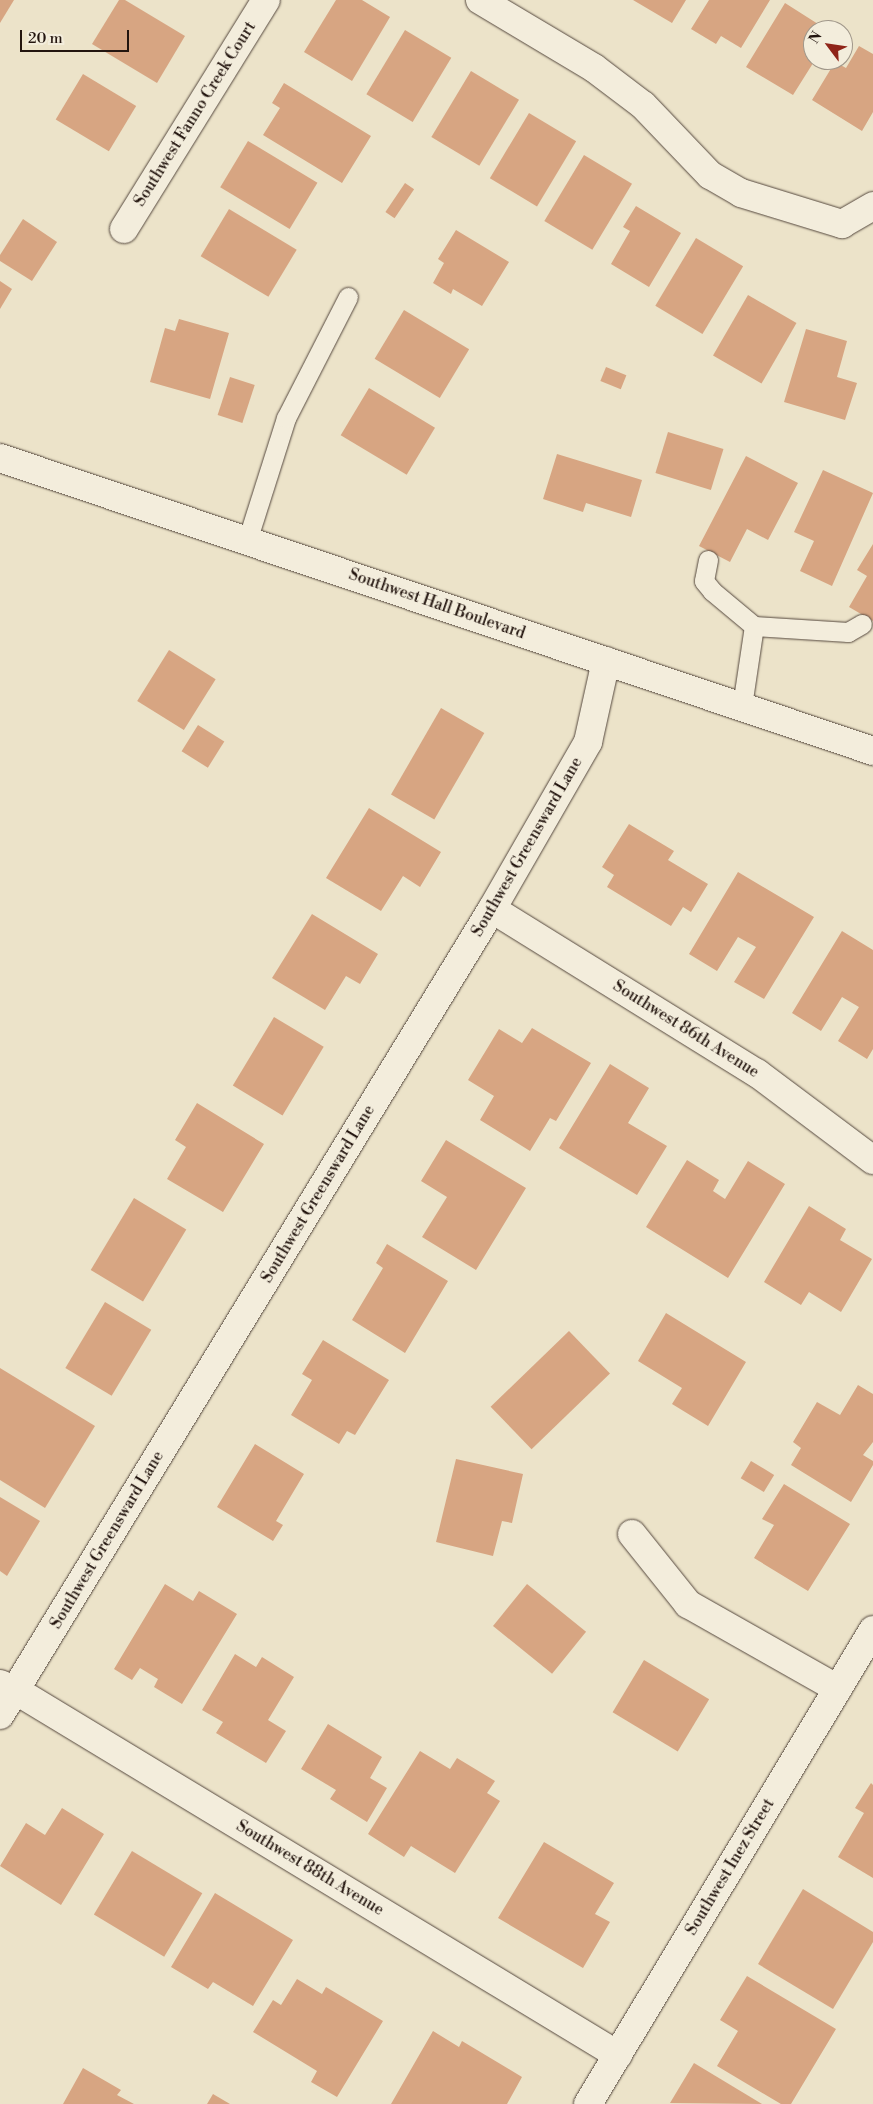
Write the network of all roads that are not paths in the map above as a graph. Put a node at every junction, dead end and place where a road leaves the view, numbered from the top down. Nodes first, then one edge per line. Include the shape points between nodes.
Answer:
1 (266, 0) edge
2 (480, 0) edge
3 (873, 206) edge
4 (124, 229) dead end
5 (348, 297) dead end
6 (0, 458) edge
7 (247, 541) junction
8 (708, 560) dead end
9 (862, 624) dead end
10 (754, 626) junction
11 (606, 661) junction
12 (742, 706) junction
13 (873, 751) edge
14 (492, 908) junction
15 (873, 1160) edge
16 (632, 1534) dead end
17 (873, 1630) edge
18 (7, 1687) edge
19 (838, 1689) junction
20 (0, 1715) edge
21 (618, 2055) junction
22 (588, 2104) edge

1 - 4 street, Southwest Fanno Creek Court
2 - 3 street via 594,68 643,105 710,175 741,193 842,224
5 - 7 lane via 286,418
6 - 7 street, Southwest Hall Boulevard
7 - 11 street, Southwest Hall Boulevard
8 - 10 lane via 704,580 712,592
9 - 10 lane via 848,632
10 - 12 lane
11 - 12 street, Southwest Hall Boulevard
11 - 14 street, Southwest Greensward Lane via 588,742
12 - 13 street, Southwest Hall Boulevard
14 - 15 street, Southwest 86th Avenue via 757,1073
14 - 18 street, Southwest Greensward Lane
16 - 19 street via 688,1604
17 - 19 street, Southwest Inez Street
18 - 20 street, Southwest Greensward Lane
18 - 21 street, Southwest 88th Avenue
19 - 21 street, Southwest Inez Street
21 - 22 street, Southwest Inez Street

